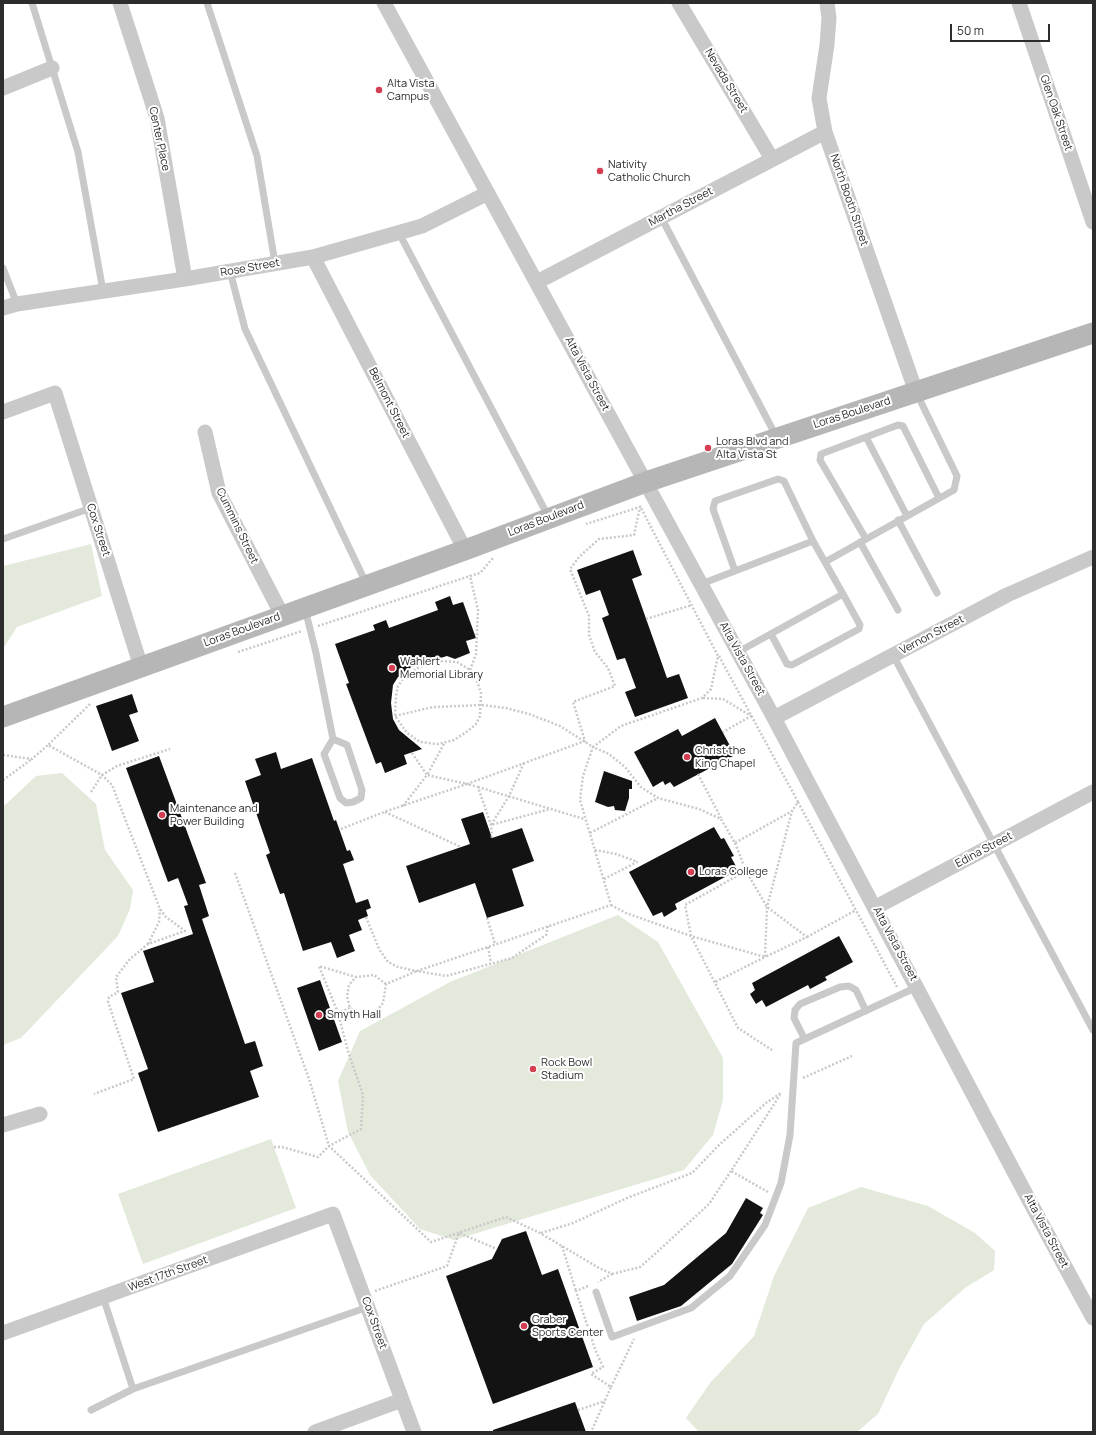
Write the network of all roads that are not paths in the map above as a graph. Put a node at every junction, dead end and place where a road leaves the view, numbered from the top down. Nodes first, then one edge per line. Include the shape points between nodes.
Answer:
1 (32, 3) edge
2 (120, 3) edge
3 (208, 3) edge
4 (384, 3) edge
5 (679, 3) edge
6 (827, 3) edge
7 (1019, 3) edge
8 (52, 68) junction
9 (3, 88) edge
10 (825, 132) junction
11 (772, 159) junction
12 (488, 193) junction
13 (660, 217) junction
14 (1093, 222) edge
15 (399, 233) junction
16 (313, 257) junction
17 (275, 263) junction
18 (3, 268) edge
19 (230, 271) junction
20 (185, 279) junction
21 (537, 282) junction
22 (103, 291) junction
23 (10, 306) edge
24 (1093, 333) edge
25 (916, 392) junction
26 (3, 412) edge
27 (205, 432) dead end
28 (866, 437) junction
29 (777, 438) junction
30 (637, 485) junction
31 (939, 498) junction
32 (91, 508) junction
33 (907, 516) junction
34 (549, 518) junction
35 (898, 520) junction
36 (3, 539) edge
37 (863, 540) junction
38 (813, 541) junction
39 (465, 550) junction
40 (1093, 557) edge
41 (824, 562) junction
42 (735, 571) junction
43 (701, 584) junction
44 (367, 585) junction
45 (937, 593) dead end
46 (843, 594) junction
47 (304, 607) junction
48 (898, 610) dead end
49 (282, 615) junction
50 (771, 634) junction
51 (738, 652) junction
52 (893, 655) junction
53 (142, 667) junction
54 (3, 716) edge
55 (774, 718) junction
56 (333, 739) junction
57 (1093, 792) edge
58 (995, 844) junction
59 (876, 907) junction
60 (917, 987) junction
61 (866, 1011) junction
62 (1093, 1030) edge
63 (804, 1038) junction
64 (40, 1114) dead end
65 (3, 1125) edge
66 (333, 1214) joint
67 (596, 1292) dead end
68 (103, 1297) junction
69 (365, 1300) junction
70 (1093, 1318) edge
71 (3, 1333) edge
72 (134, 1389) junction
73 (402, 1400) junction
74 (91, 1410) dead end
75 (315, 1432) edge
76 (414, 1432) edge

1 - 8 lane
2 - 20 street, Center Place via 157,118
3 - 17 lane via 257,156
4 - 12 street, Alta Vista Street
5 - 11 street, Nevada Street
6 - 10 street, North Booth Street via 827,45 819,98
7 - 14 street, Glen Oak Street
8 - 9 street
8 - 22 lane via 78,152
10 - 11 street, Martha Street
10 - 25 street, North Booth Street
11 - 13 street, Martha Street
12 - 15 street, Rose Street via 422,226
12 - 21 street, Alta Vista Street
13 - 21 street, Martha Street
13 - 29 lane
15 - 16 street, Rose Street
15 - 34 lane
16 - 17 street, Rose Street
16 - 39 street, Belmont Street
17 - 19 street, Rose Street
18 - 23 lane
19 - 20 street, Rose Street
19 - 44 lane via 245,329
20 - 22 street, Rose Street
21 - 30 street, Alta Vista Street
22 - 23 street, Rose Street
24 - 25 main road, Loras Boulevard
25 - 29 main road, Loras Boulevard
25 - 31 lane via 957,476 954,490
26 - 32 street, Cox Street via 55,393
27 - 49 street, Cummins Street via 219,493
28 - 31 lane via 898,425 903,426
28 - 33 lane
28 - 37 lane via 821,454 820,460
29 - 30 main road, Loras Boulevard
30 - 34 main road, Loras Boulevard
30 - 43 street, Alta Vista Street
31 - 33 lane
32 - 36 lane
32 - 53 street, Cox Street
33 - 35 lane
34 - 39 main road, Loras Boulevard
35 - 37 lane
35 - 45 lane
37 - 41 lane
37 - 48 lane
38 - 41 lane
38 - 42 lane
38 - 42 lane via 784,481 778,479 715,501 713,509
39 - 44 main road, Loras Boulevard
40 - 52 street, Vernon Street via 1007,595
41 - 46 lane
42 - 43 lane
43 - 51 street, Alta Vista Street
44 - 47 main road, Loras Boulevard
46 - 50 lane
46 - 50 lane via 860,624 859,629 792,665 787,664
47 - 49 main road, Loras Boulevard
47 - 56 lane
49 - 53 main road, Loras Boulevard
50 - 51 lane
51 - 55 street, Alta Vista Street
52 - 55 street, Vernon Street
52 - 58 lane
53 - 54 main road, Loras Boulevard
55 - 59 street, Alta Vista Street
56 - 56 lane via 347,745 362,790 360,798 353,802 346,802 340,798 324,754
57 - 58 street, Edina Street
58 - 59 street, Edina Street
58 - 62 lane
59 - 60 street, Alta Vista Street
60 - 61 lane
60 - 70 street, Alta Vista Street
61 - 63 lane
61 - 63 lane via 856,990 848,986 800,1004 795,1010 794,1018
63 - 67 lane via 796,1043 790,1135 781,1184 764,1225 730,1276 691,1308 612,1337
64 - 65 street
66 - 68 street, West 17th Street
66 - 69 street, Cox Street
68 - 71 street, West 17th Street
68 - 72 lane
69 - 72 lane via 174,1376
69 - 73 street, Cox Street
72 - 74 lane
73 - 75 street
73 - 76 street, Cox Street

